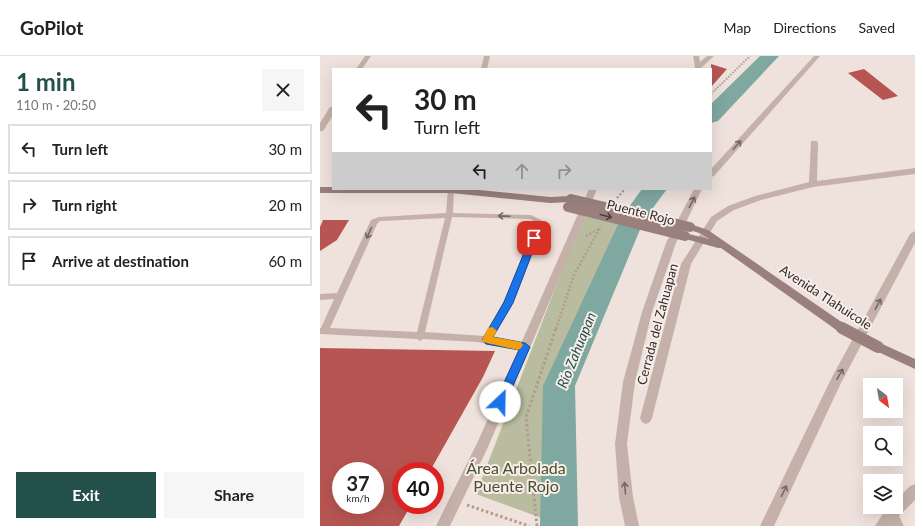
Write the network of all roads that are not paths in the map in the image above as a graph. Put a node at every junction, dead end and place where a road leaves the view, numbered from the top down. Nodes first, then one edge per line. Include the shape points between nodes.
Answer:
1 (368, 56) edge
2 (487, 56) edge
3 (696, 56) edge
4 (711, 56) edge
5 (817, 56) edge
6 (360, 68) edge
7 (484, 68) edge
8 (697, 68) edge
9 (332, 111) edge
10 (320, 129) edge
11 (814, 143) dead end
12 (915, 171) edge
13 (712, 173) edge
14 (813, 184) junction
15 (320, 190) edge
16 (332, 190) edge
17 (451, 190) edge
18 (460, 190) edge
19 (593, 190) edge
20 (697, 190) edge
21 (569, 203) junction
22 (449, 215) junction
23 (690, 227) joint
24 (915, 234) edge
25 (685, 236) joint
26 (702, 236) junction
27 (340, 296) junction
28 (320, 297) edge
29 (322, 331) edge
30 (420, 337) junction
31 (486, 340) junction
32 (525, 347) junction
33 (915, 364) edge
34 (646, 418) dead end
35 (915, 491) edge
36 (903, 502) edge
37 (891, 514) joint
38 (443, 526) edge
39 (632, 526) edge
40 (767, 526) edge
41 (882, 526) edge
42 (897, 526) edge

1 - 6 street
2 - 7 street
3 - 8 street
4 - 8 street
13 -> 5 street
9 - 10 street
11 - 14 street
12 - 14 street, Cerrada del Zahuapan
14 - 26 street, Cerrada del Zahuapan via 758,198 731,208 714,219
15 - 16 main road
17 - 22 lane
18 - 21 main road
19 - 32 street
39 -> 20 street via 626,497 621,444 629,382 647,312 670,243
21 - 23 main road, Puente Rojo, bridge
21 -> 25 main road, Puente Rojo, bridge
22 -> 27 lane via 384,217 374,222
22 - 30 lane
31 -> 22 lane via 511,296 539,226 537,220 531,217
23 - 26 main road, Avenida Tlahuicole
40 -> 24 street via 836,381
25 - 26 main road, Avenida Tlahuicole
26 - 33 main road, Avenida Tlahuicole, bridge via 725,247 839,326
26 - 34 street, Cerrada del Zahuapan via 686,264
27 - 28 lane
27 - 29 lane
29 - 30 lane
30 - 31 lane
31 - 32 lane
32 - 38 street
35 - 36 street
37 - 41 street
37 - 42 street

